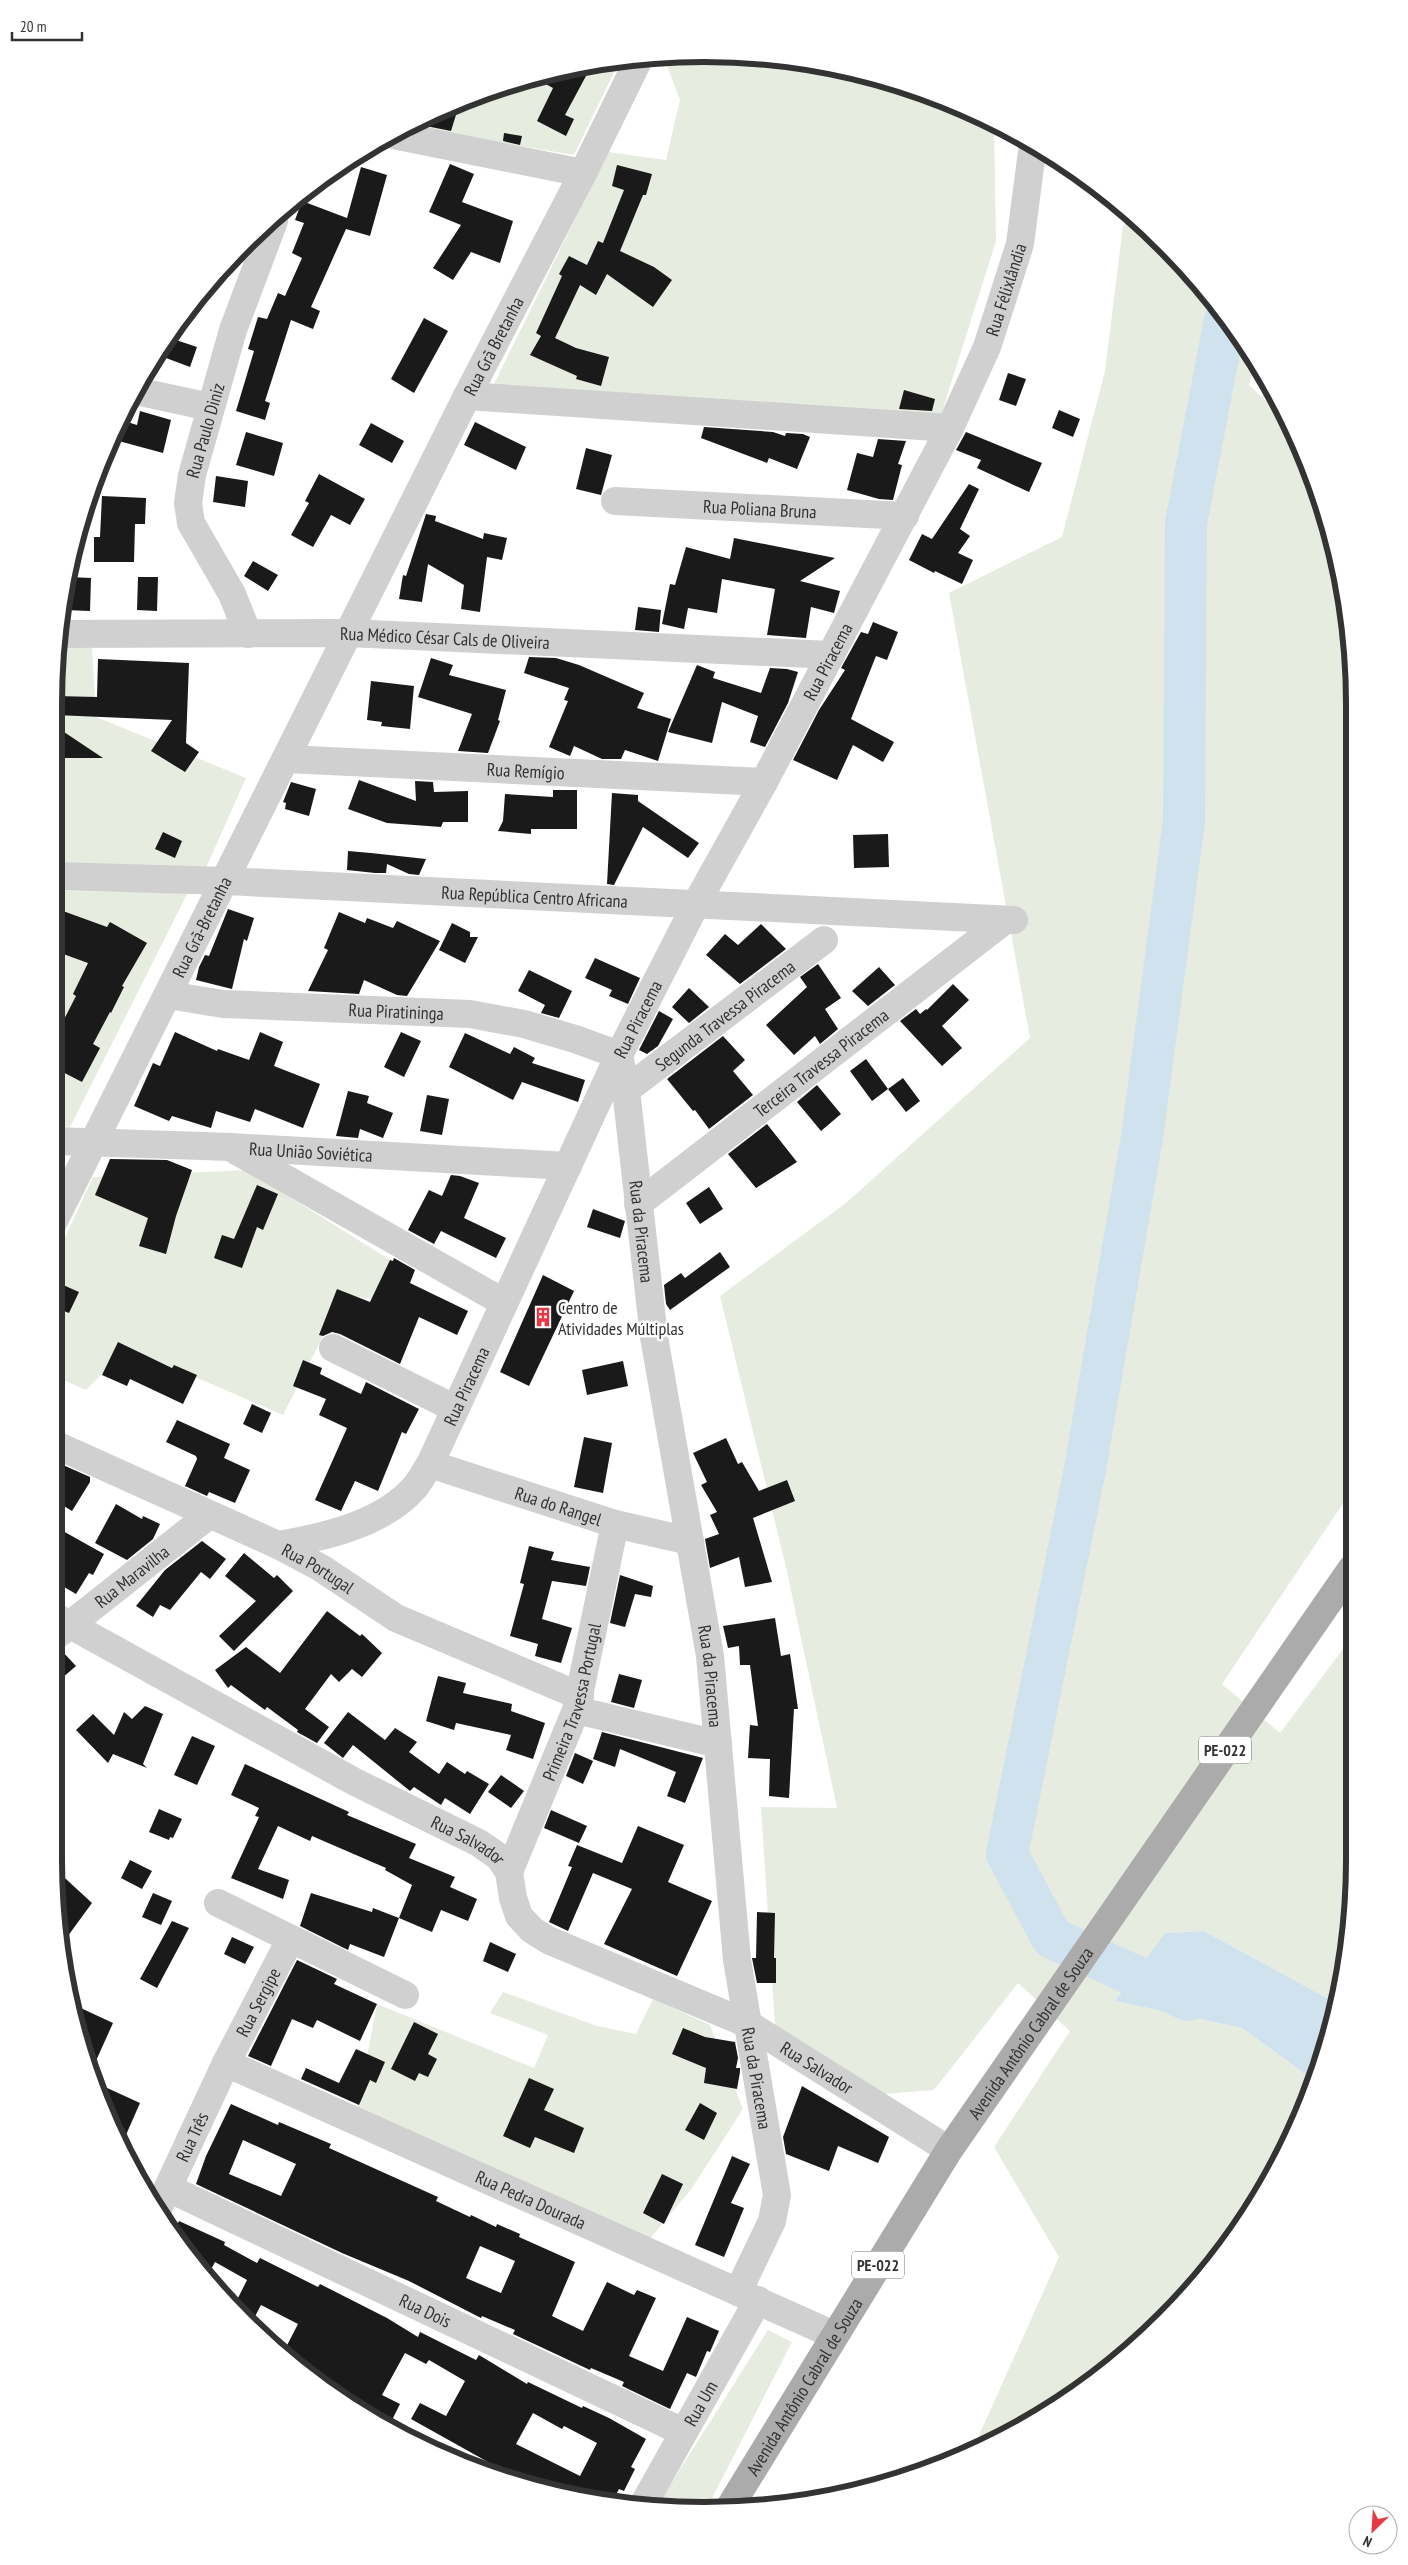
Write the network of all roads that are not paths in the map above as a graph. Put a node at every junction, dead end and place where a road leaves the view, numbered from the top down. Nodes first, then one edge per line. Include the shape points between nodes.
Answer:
1 (635, 67) edge
2 (404, 137) edge
3 (1032, 153) edge
4 (583, 173) junction
5 (270, 232) edge
6 (143, 393) edge
7 (467, 396) junction
8 (210, 407) junction
9 (950, 428) junction
10 (615, 501) dead end
11 (905, 516) junction
12 (348, 633) junction
13 (67, 634) edge
14 (248, 634) junction
15 (831, 655) junction
16 (287, 759) junction
17 (764, 782) junction
18 (62, 876) edge
19 (226, 881) junction
20 (696, 904) junction
21 (1009, 921) joint
22 (824, 940) dead end
23 (168, 994) junction
24 (619, 1055) junction
25 (626, 1090) junction
26 (62, 1141) edge
27 (93, 1143) junction
28 (230, 1147) junction
29 (568, 1166) junction
30 (638, 1204) junction
31 (62, 1205) edge
32 (503, 1302) junction
33 (333, 1348) dead end
34 (454, 1408) junction
35 (62, 1448) edge
36 (430, 1464) junction
37 (209, 1515) junction
38 (615, 1524) junction
39 (690, 1541) junction
40 (278, 1545) junction
41 (1346, 1577) edge
42 (62, 1625) edge
43 (62, 1627) edge
44 (578, 1703) junction
45 (718, 1744) junction
46 (509, 1872) junction
47 (218, 1903) dead end
48 (290, 1940) junction
49 (405, 1995) dead end
50 (748, 2024) junction
51 (226, 2063) junction
52 (949, 2150) junction
53 (163, 2199) edge
54 (748, 2296) junction
55 (834, 2335) junction
56 (683, 2432) junction
57 (646, 2499) edge
58 (733, 2501) edge

1 - 4 street, Rua Grã Bretanha
2 - 4 street
3 - 9 street, Rua Félixlândia via 1020,244 987,347
4 - 7 street, Rua Grã Bretanha
5 - 8 street, Rua Paulo Diniz via 233,330
6 - 8 street
7 - 9 street
7 - 12 street, Rua Grã Bretanha
8 - 14 street, Rua Paulo Diniz via 192,475 188,502 191,523 232,594
9 - 11 street, Rua Piracema
10 - 11 street, Rua Poliana Bruna
11 - 15 street, Rua Piracema
12 - 14 street, Rua Médico César Cals de Oliveira
12 - 15 street, Rua Médico César Cals de Oliveira
12 - 16 street, Rua Grã-Bretanha
13 - 14 street, Rua Médico César Cals de Oliveira
15 - 17 street, Rua Piracema
16 - 17 street, Rua Remígio
16 - 19 street, Rua Grã-Bretanha
17 - 20 street, Rua Piracema
18 - 19 street, Rua República Centro Africana
19 - 20 street, Rua República Centro Africana
19 - 23 street, Rua Grã-Bretanha
20 - 21 street, Rua República Centro Africana
20 - 24 street, Rua Piracema
21 - 30 street, Terceira Travessa Piracema
22 - 25 street, Segunda Travessa Piracema
23 - 24 street, Rua Piratininga via 223,1004 470,1014 575,1038
23 - 27 street, Rua Grã-Bretanha
24 - 25 street, Rua da Piracema
24 - 29 street, Rua Piracema
25 - 30 street, Rua da Piracema
26 - 27 street, Rua União Soviética
27 - 28 street, Rua União Soviética
27 - 31 street, Rua Grã-Bretanha
28 - 29 street, Rua União Soviética
28 - 32 street
29 - 32 street, Rua Piracema
30 - 39 street, Rua da Piracema via 654,1337
32 - 34 street, Rua Piracema
33 - 34 street
34 - 36 street, Rua Piracema
35 - 37 street, Rua Portugal
36 - 38 street, Rua do Rangel
36 - 40 street, Rua Piracema via 416,1486 396,1504 327,1534
37 - 40 street, Rua Portugal
37 - 42 street, Rua Maravilha
38 - 39 street, Rua do Rangel
38 - 44 street, Primeira Travessa Portugal
39 - 45 street, Rua da Piracema via 710,1656
40 - 44 street, Rua Portugal via 321,1568 396,1618
41 - 52 main road, Avenida Antônio Cabral de Souza / PE-022
43 - 46 street, Rua Salvador via 479,1843 499,1857
44 - 45 street, Rua Portugal
44 - 46 street, Primeira Travessa Portugal
45 - 50 street, Rua da Piracema via 737,1960
46 - 50 street, Rua Salvador via 512,1898 519,1916 532,1930 548,1940
47 - 48 street
48 - 49 street
48 - 51 street, Rua Sergipe
50 - 52 street, Rua Salvador
50 - 54 street, Rua da Piracema via 777,2196
51 - 53 street, Rua Três
51 - 54 street, Rua Pedra Dourada
52 - 55 main road, Avenida Antônio Cabral de Souza / PE-022
53 - 56 street, Rua Dois
54 - 55 street, Rua Pedra Dourada
54 - 56 street, Rua Um
55 - 58 main road, Avenida Antônio Cabral de Souza / PE-022
56 - 57 street, Rua Um

